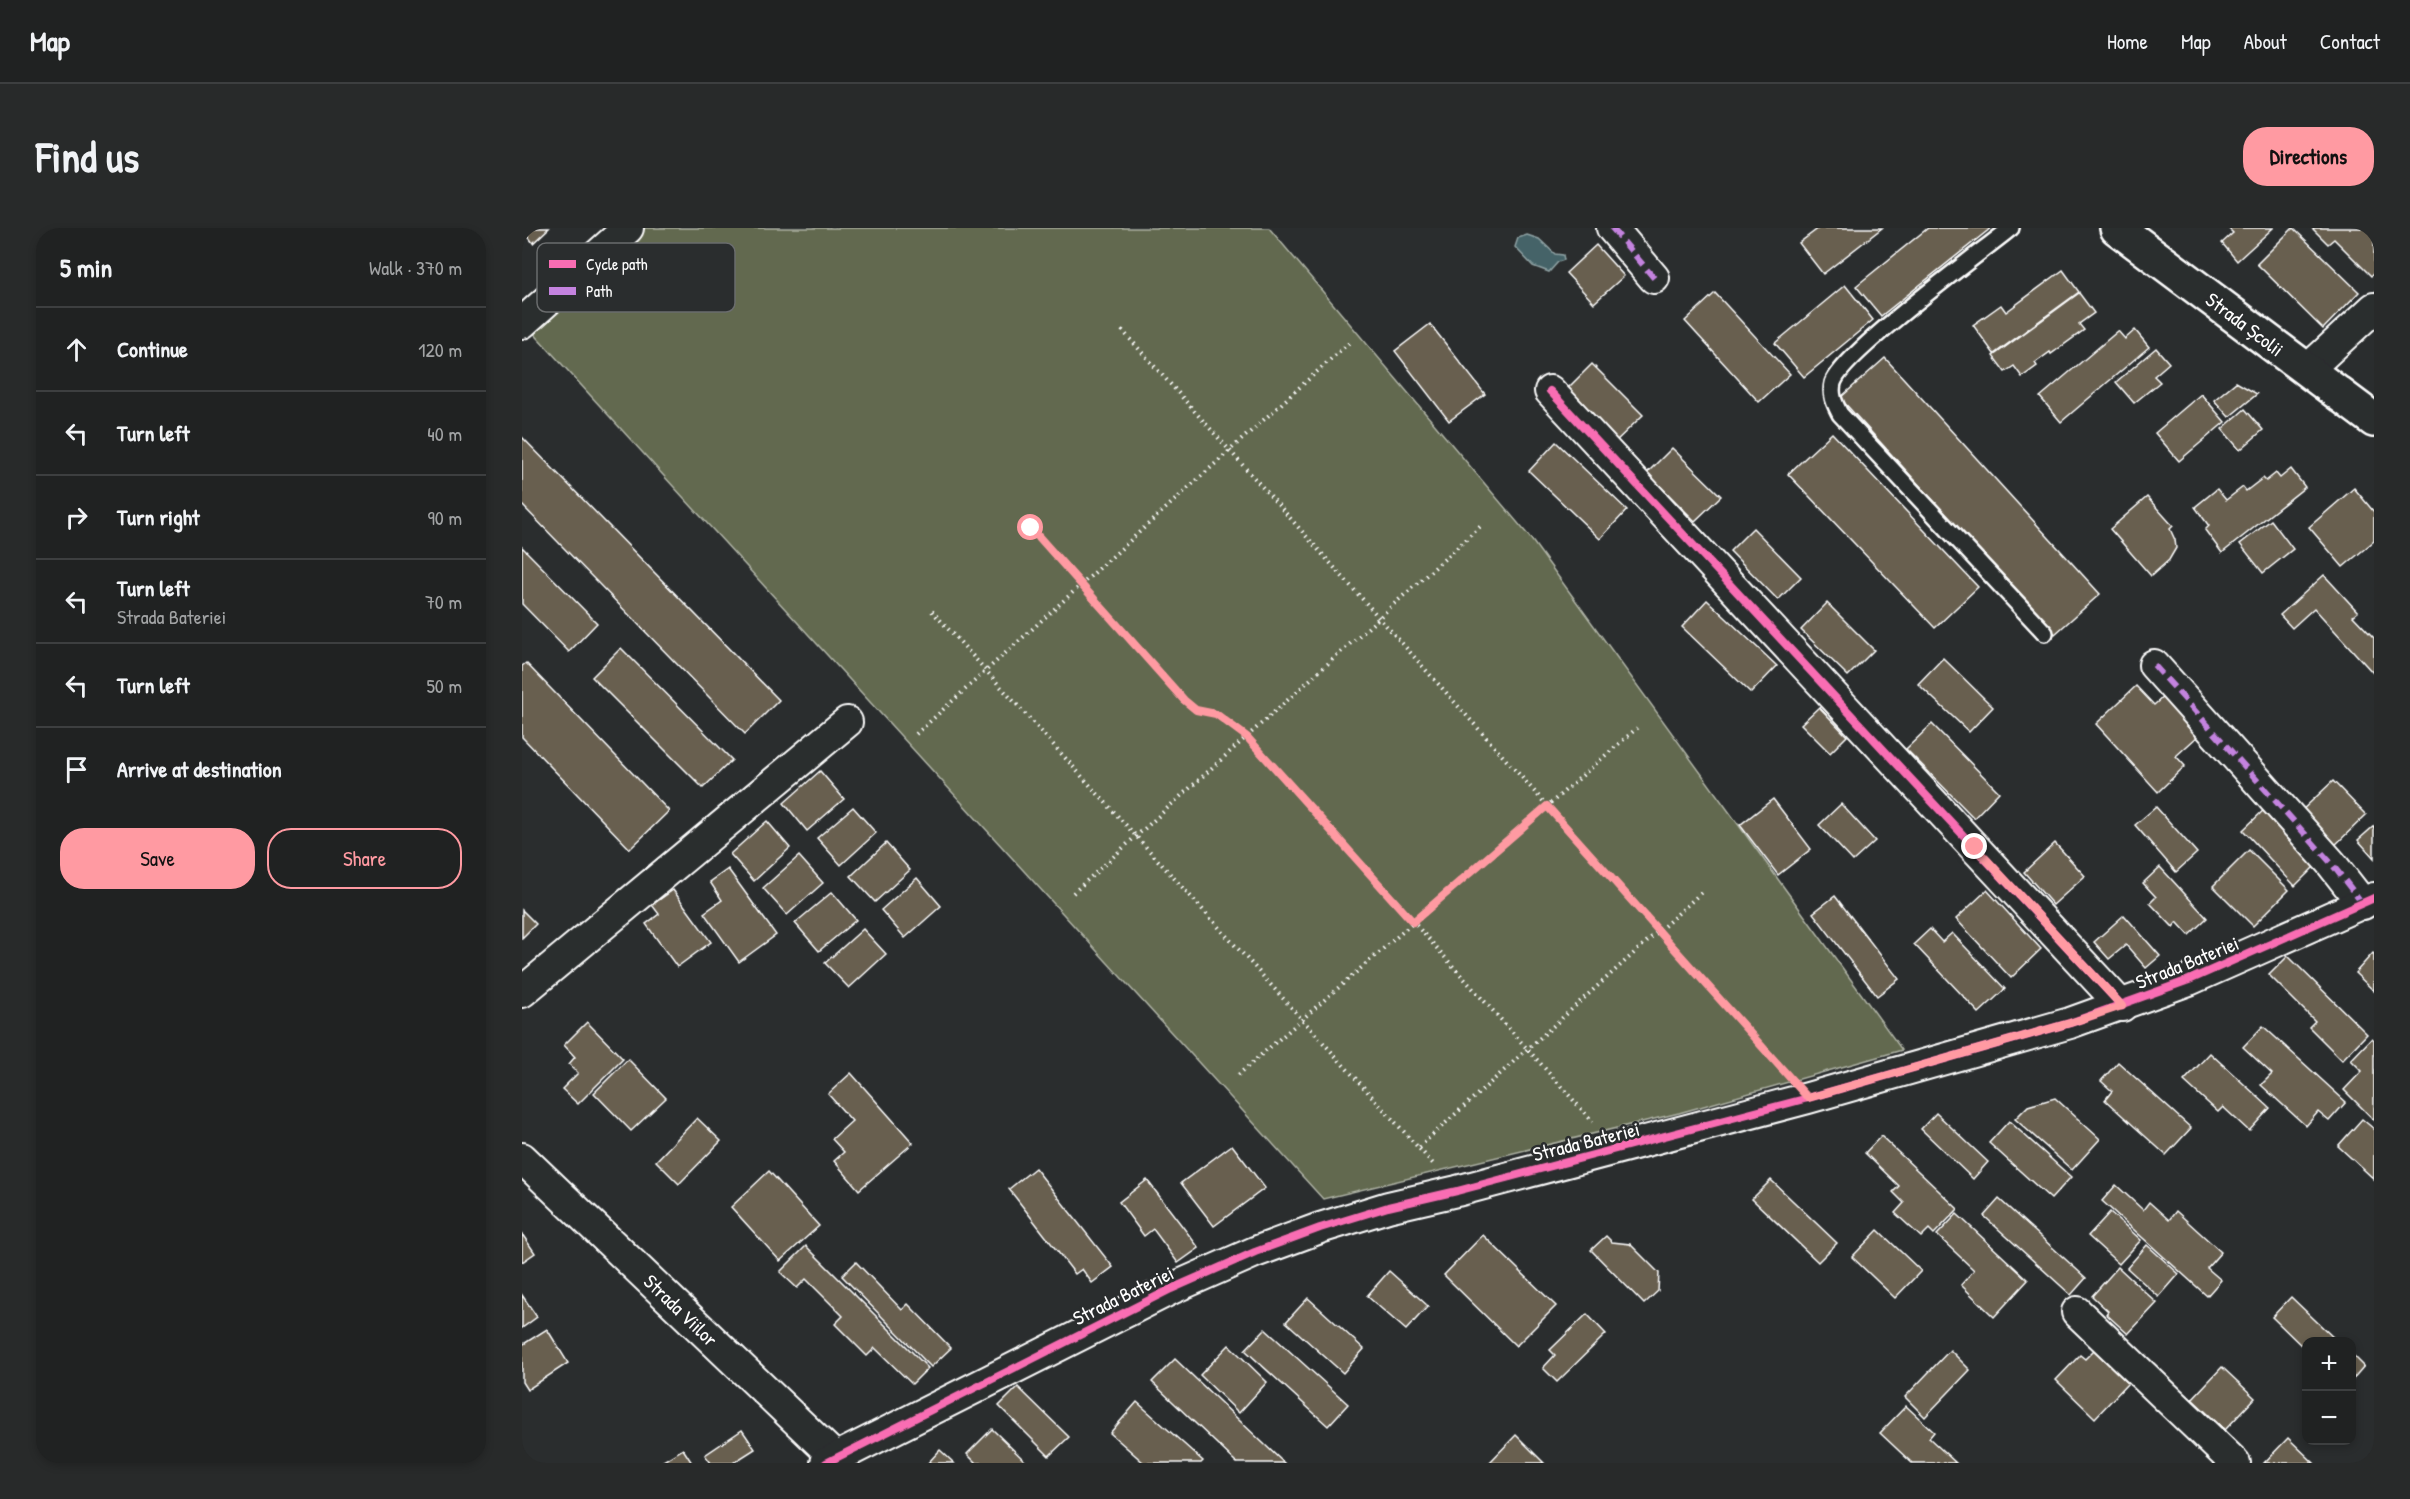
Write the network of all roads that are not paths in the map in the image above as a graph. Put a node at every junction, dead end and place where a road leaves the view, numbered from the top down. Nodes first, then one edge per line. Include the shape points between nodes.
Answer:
1 (628, 228) edge
2 (1612, 228) edge
3 (2011, 228) edge
4 (2117, 228) edge
5 (611, 243) edge
6 (1654, 278) dead end
7 (2374, 308) edge
8 (537, 310) edge
9 (522, 323) edge
10 (2307, 370) junction
11 (1550, 391) dead end
12 (2374, 420) edge
13 (2045, 633) dead end
14 (2154, 665) dead end
15 (847, 722) dead end
16 (2369, 901) edge
17 (522, 991) edge
18 (2122, 1006) junction
19 (522, 1158) edge
20 (2077, 1312) dead end
21 (834, 1461) edge
22 (2235, 1463) edge

1 - 5 street
2 - 6 street
3 - 13 lane via 1866,345 1833,382 1832,399 1840,414
4 - 10 street, Strada Școlii
7 - 10 street
8 - 9 street
10 - 12 street, Strada Școlii
11 - 18 street
14 - 16 street
15 - 17 street
16 - 18 street, Strada Bateriei
18 - 21 street, Strada Bateriei via 1808,1098 1388,1207 1254,1252 1171,1289
19 - 21 street, Strada Viilor
20 - 22 street

